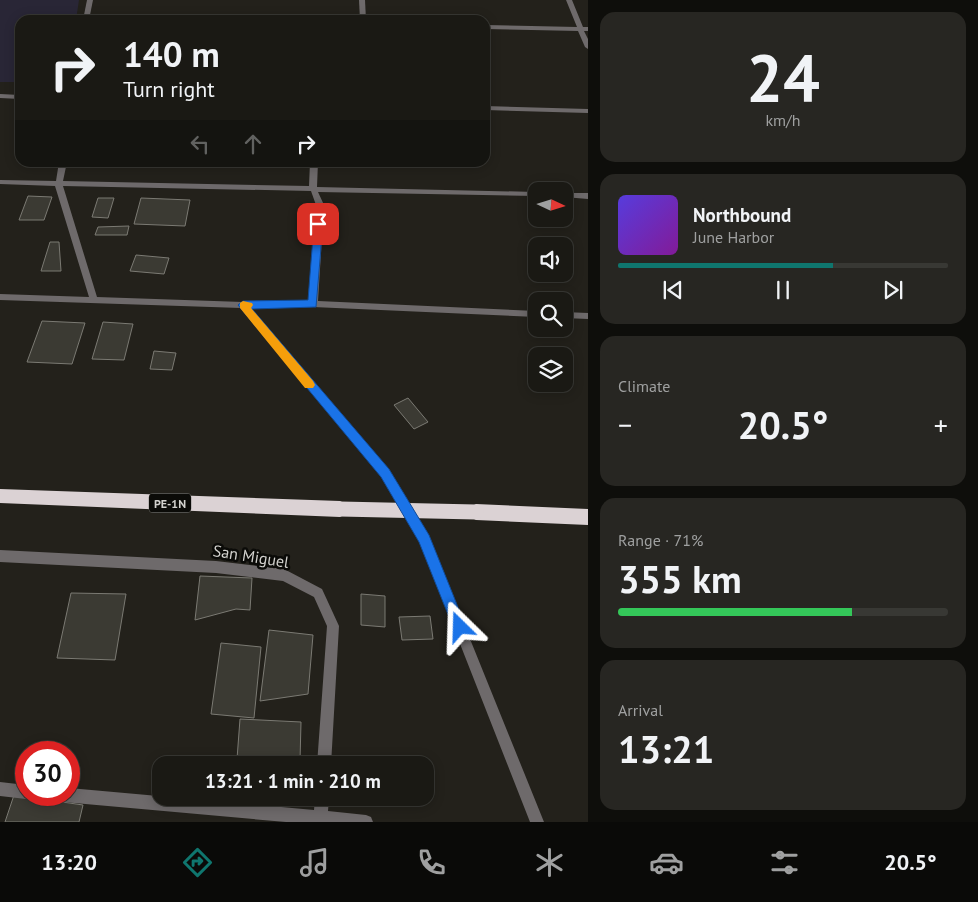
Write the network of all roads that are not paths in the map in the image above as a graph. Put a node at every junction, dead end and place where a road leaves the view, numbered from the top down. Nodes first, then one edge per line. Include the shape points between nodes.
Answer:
1 (90, 0) edge
2 (362, 0) edge
3 (569, 0) edge
4 (87, 15) edge
5 (363, 15) edge
6 (490, 27) edge
7 (580, 29) junction
8 (588, 29) edge
9 (588, 47) edge
10 (0, 96) edge
11 (15, 97) edge
12 (490, 108) edge
13 (588, 111) edge
14 (62, 167) edge
15 (314, 167) edge
16 (0, 182) edge
17 (59, 185) junction
18 (313, 188) junction
19 (528, 194) edge
20 (573, 195) edge
21 (588, 196) edge
22 (0, 297) edge
23 (94, 300) junction
24 (313, 304) junction
25 (243, 305) junction
26 (528, 314) edge
27 (573, 315) edge
28 (588, 316) edge
29 (0, 496) edge
30 (588, 517) edge
31 (0, 556) edge
32 (325, 756) edge
33 (0, 790) edge
34 (15, 791) edge
35 (80, 797) edge
36 (321, 806) edge
37 (320, 820) edge
38 (366, 822) edge
39 (537, 822) edge

1 - 4 street
2 - 5 street
3 - 7 street
6 - 7 street
7 - 8 street
7 - 9 street
10 - 11 street
12 - 13 street
14 - 17 street
15 - 18 street
16 - 17 street
17 - 18 street
17 - 23 street
18 - 19 street
18 - 24 street via 320,205
20 - 21 street
22 - 23 street
23 - 25 street
24 - 25 street
24 - 26 street
25 - 39 street via 385,473 424,539
27 - 28 street
29 - 30 highway, PE-1N, bridge
31 - 32 street, San Miguel via 216,567 284,576 318,593 333,626
33 - 34 street
35 - 37 street
36 - 37 street
37 - 38 street

